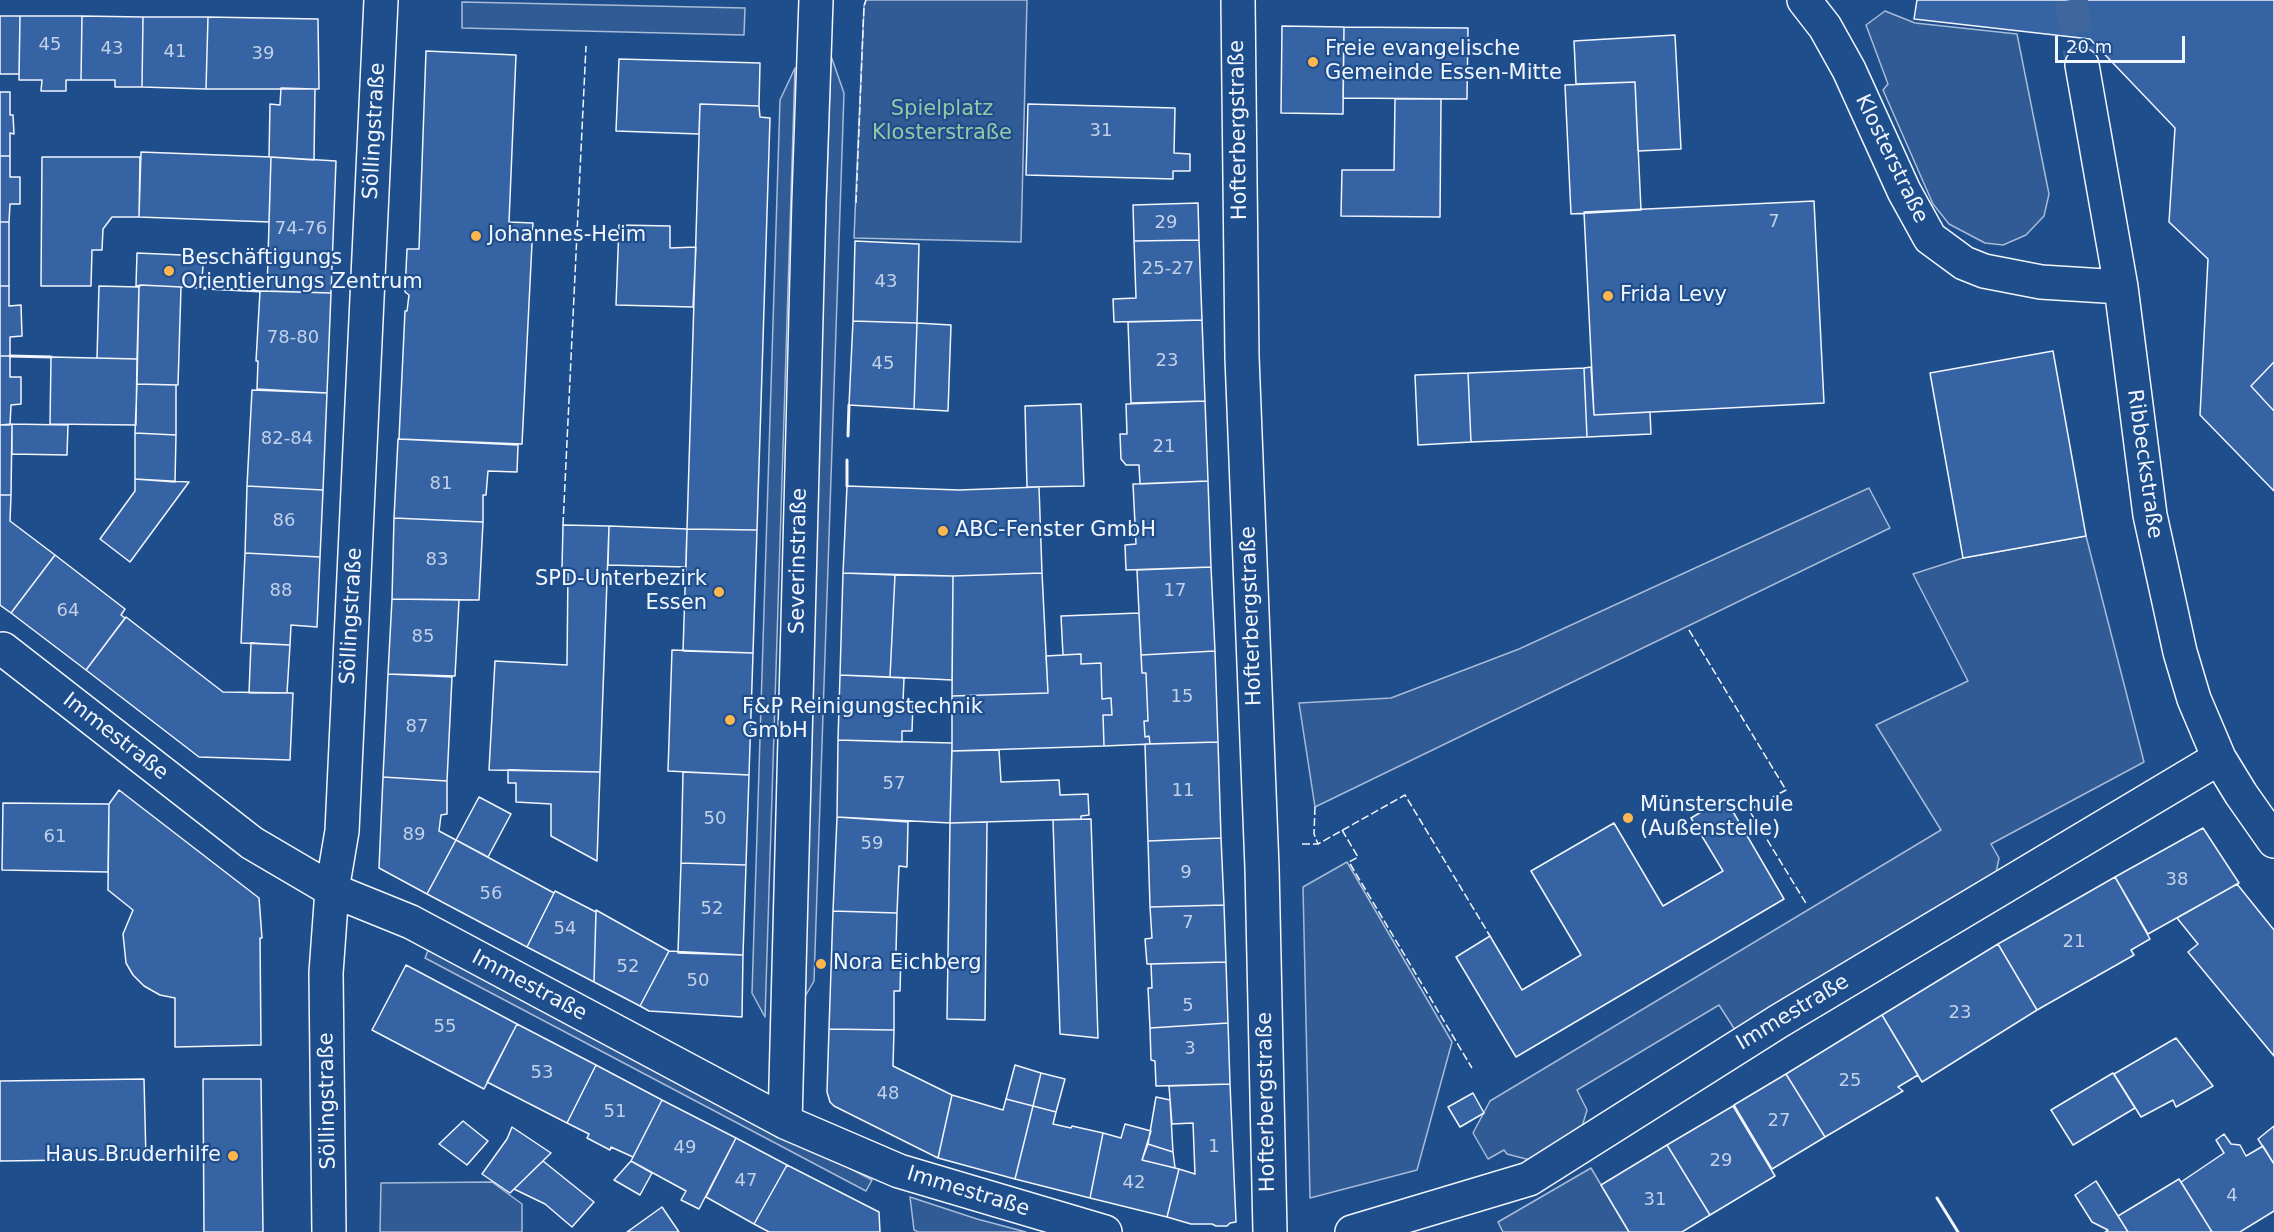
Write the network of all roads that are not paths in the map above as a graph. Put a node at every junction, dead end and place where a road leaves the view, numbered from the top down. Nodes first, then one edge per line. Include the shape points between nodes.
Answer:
1 (381, 0) edge
2 (816, 0) edge
3 (1238, 0) edge
4 (1804, 0) edge
5 (2082, 65) tunnel mouth
6 (2121, 287) junction
7 (3, 649) dead end
8 (2219, 758) junction
9 (2274, 841) edge
10 (333, 890) junction
11 (785, 1122) junction
12 (329, 1232) edge
13 (1105, 1232) edge
14 (1270, 1232) edge
15 (1352, 1232) edge

1 - 10 street, Söllingstraße via 342,831
2 - 11 street, Severinstraße
3 - 14 street, Hofterbergstraße via 1242,357 1262,868
4 - 6 street, Klosterstraße via 1825,27 1849,70 1904,191 1930,238 1964,263 1984,271 2042,282
5 - 6 street, Ribbeckstraße
6 - 8 street, Ribbeckstraße via 2150,516 2180,652 2194,699
7 - 10 street, Immestraße via 252,843
8 - 9 street, Ribbeckstraße
8 - 15 street, Immestraße via 1779,1020 1529,1179
10 - 11 street, Immestraße via 411,922
10 - 12 street, Söllingstraße via 326,973
11 - 13 street, Immestraße via 899,1171

